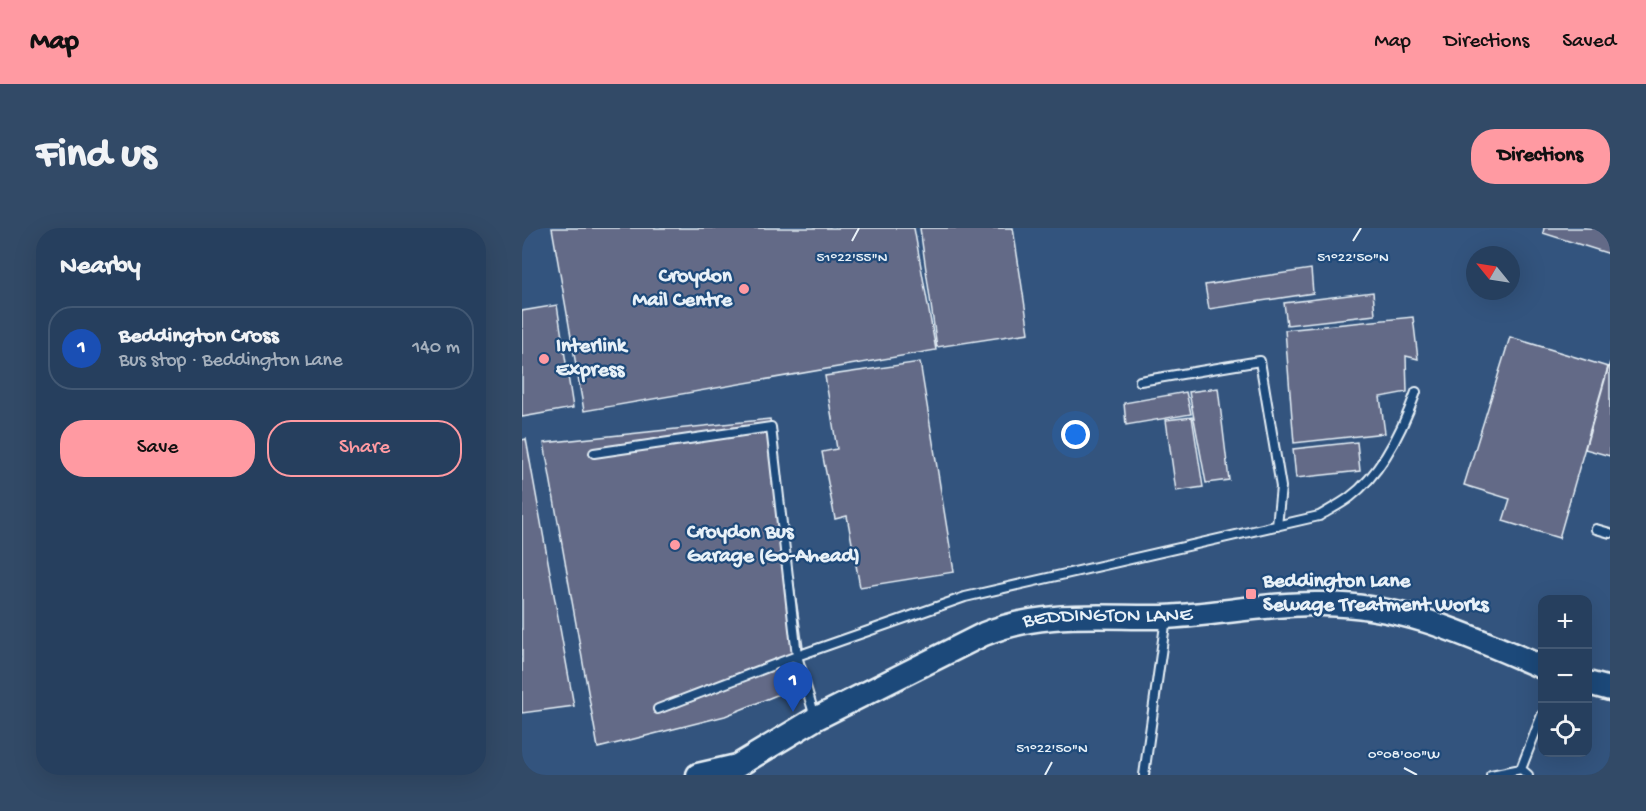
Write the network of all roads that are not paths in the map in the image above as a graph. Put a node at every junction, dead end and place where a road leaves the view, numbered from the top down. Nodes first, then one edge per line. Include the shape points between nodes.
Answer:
1 (1140, 381) dead end
2 (1416, 392) dead end
3 (594, 453) dead end
4 (1276, 525) junction
5 (1596, 529) dead end
6 (1610, 533) edge
7 (1166, 617) junction
8 (797, 656) junction
9 (1538, 665) edge
10 (1592, 684) edge
11 (1610, 689) edge
12 (658, 710) dead end
13 (815, 719) junction
14 (1538, 726) edge
15 (1521, 769) junction
16 (698, 775) edge
17 (1144, 775) edge
18 (1491, 775) edge
19 (1528, 775) edge

1 - 4 lane via 1260,361 1281,487
2 - 4 lane via 1406,421 1382,460 1352,496 1319,516
3 - 8 lane via 771,427
4 - 8 lane via 965,597
5 - 6 lane
7 - 9 main road, BEDDINGTON LANE via 1258,606 1356,605 1398,611 1454,629
7 - 13 main road, BEDDINGTON LANE via 1041,618 1009,624
7 - 17 lane
8 - 12 lane
8 - 13 lane
10 - 11 main road
13 - 16 main road, BEDDINGTON LANE via 737,766
14 - 15 lane
15 - 18 lane
15 - 19 lane

